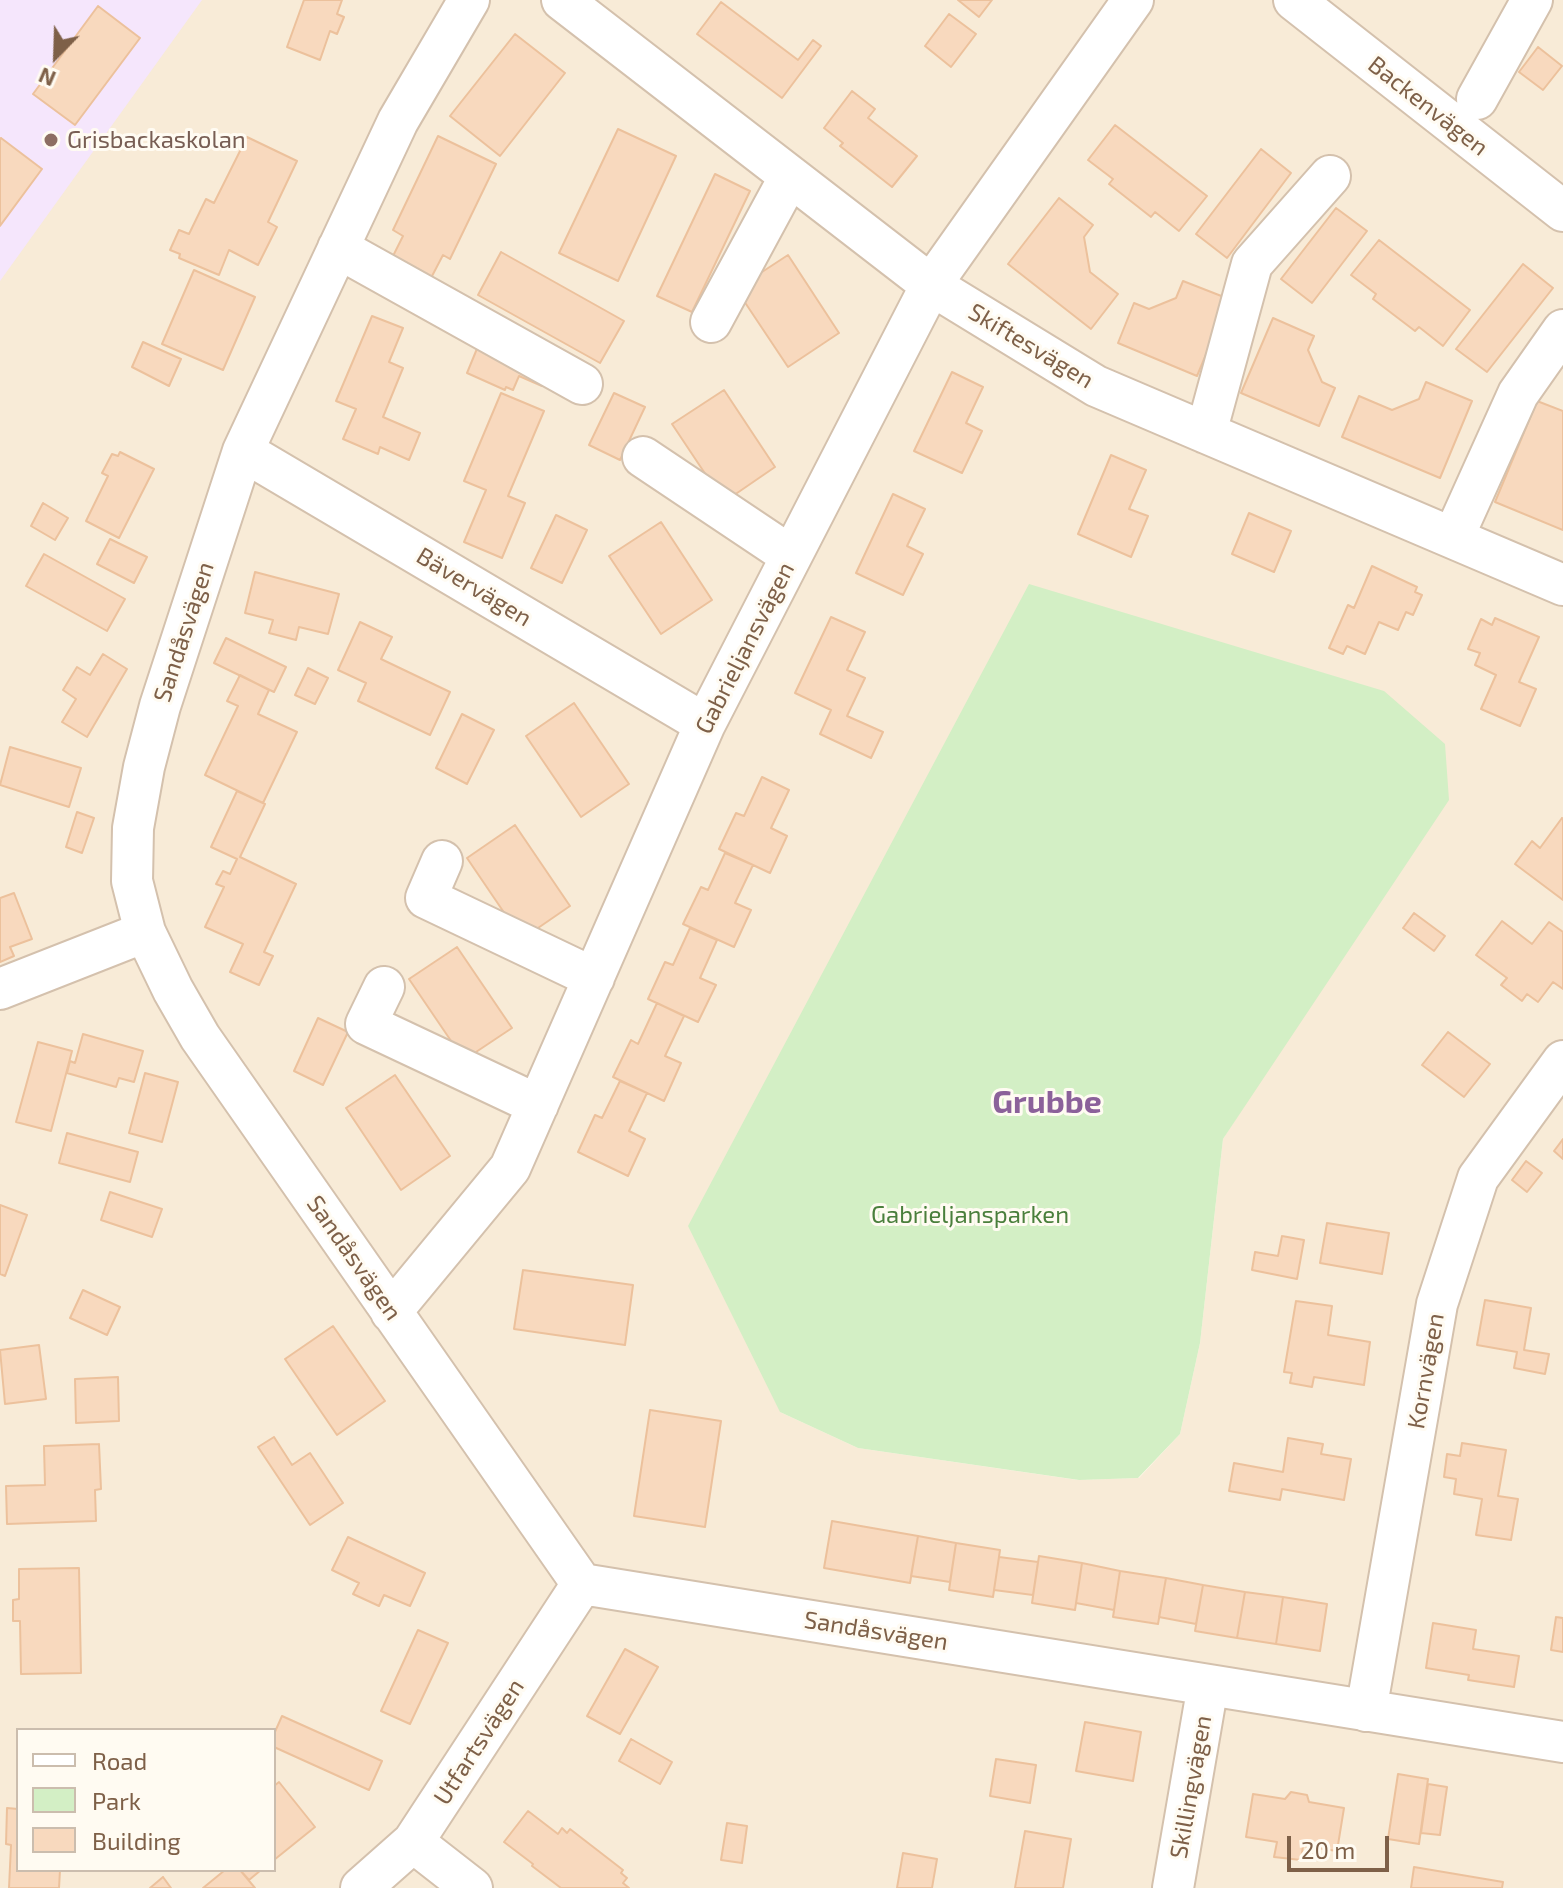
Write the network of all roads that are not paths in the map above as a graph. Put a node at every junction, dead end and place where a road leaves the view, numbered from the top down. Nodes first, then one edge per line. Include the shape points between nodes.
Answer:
1 (469, 0) edge
2 (562, 0) edge
3 (1133, 0) edge
4 (1294, 0) edge
5 (1532, 0) edge
6 (1477, 99) dead end
7 (790, 176) junction
8 (1330, 176) dead end
9 (1563, 211) edge
10 (338, 248) junction
11 (931, 285) junction
12 (711, 322) dead end
13 (1563, 330) edge
14 (582, 384) dead end
15 (1206, 433) junction
16 (243, 451) junction
17 (643, 457) dead end
18 (1453, 538) junction
19 (791, 556) junction
20 (1563, 585) edge
21 (705, 724) junction
22 (442, 861) dead end
23 (145, 932) junction
24 (594, 978) junction
25 (384, 987) dead end
26 (0, 989) edge
27 (1563, 1061) edge
28 (538, 1105) junction
29 (391, 1312) junction
30 (582, 1584) junction
31 (1208, 1685) junction
32 (1366, 1711) junction
33 (1563, 1742) edge
34 (413, 1842) junction
35 (361, 1888) edge
36 (472, 1888) edge
37 (1173, 1888) edge

1 - 10 street, Sandåsvägen via 398,121
2 - 7 street, Skiftesvägen
3 - 11 street, Gabrieljansvägen
4 - 9 street, Backenvägen
5 - 6 street
7 - 11 street, Skiftesvägen
7 - 12 street
8 - 15 street via 1252,264
10 - 14 street
10 - 16 street, Sandåsvägen
11 - 15 street, Skiftesvägen via 1096,386
11 - 19 street, Gabrieljansvägen
13 - 18 street via 1518,394
15 - 18 street, Skiftesvägen
16 - 21 street, Bävervägen
16 - 23 street, Sandåsvägen via 144,767 133,828 132,881
17 - 19 street
18 - 20 street, Skiftesvägen
19 - 21 street, Gabrieljansvägen
21 - 24 street, Gabrieljansvägen
22 - 24 street via 426,898
23 - 26 street
23 - 29 street, Sandåsvägen via 200,1037
24 - 28 street, Gabrieljansvägen
25 - 28 street via 366,1024
27 - 32 street, Kornvägen via 1478,1178 1437,1304
28 - 29 street, Gabrieljansvägen via 510,1168
29 - 30 street, Sandåsvägen
30 - 31 street, Sandåsvägen
30 - 34 street, Utfartsvägen
31 - 32 street, Sandåsvägen
31 - 37 street, Skillingvägen
32 - 33 street, Sandåsvägen
34 - 35 street, Utfartsvägen
34 - 36 street

